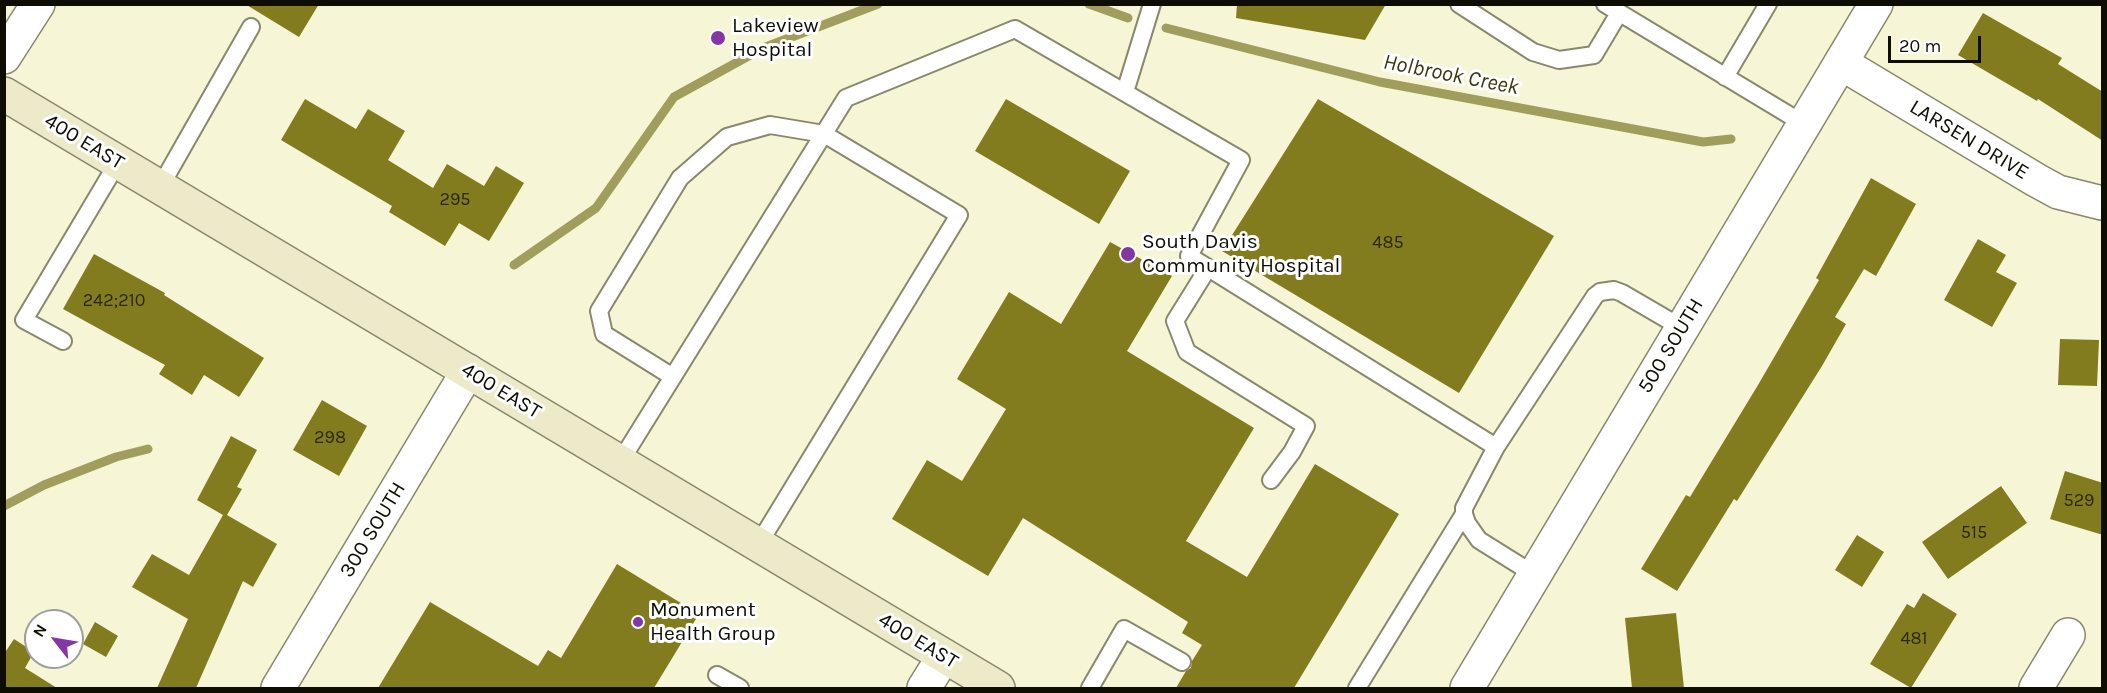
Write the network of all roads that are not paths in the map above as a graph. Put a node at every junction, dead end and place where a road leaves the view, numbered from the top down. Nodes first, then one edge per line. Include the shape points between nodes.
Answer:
1 (38, 4) edge
2 (1152, 4) edge
3 (1459, 4) edge
4 (1768, 4) edge
5 (1876, 4) edge
6 (1612, 9) edge
7 (251, 27) dead end
8 (4, 57) edge
9 (1841, 63) junction
10 (1725, 76) junction
11 (1125, 93) junction
12 (4, 94) edge
13 (1804, 124) junction
14 (824, 134) junction
15 (118, 162) junction
16 (160, 187) junction
17 (2103, 203) edge
18 (1208, 268) junction
19 (1682, 328) junction
20 (63, 341) dead end
21 (468, 371) junction
22 (673, 377) junction
23 (1496, 447) junction
24 (620, 462) junction
25 (1271, 480) dead end
26 (1464, 514) junction
27 (758, 544) junction
28 (1535, 574) junction
29 (2068, 635) dead end
30 (944, 656) junction
31 (1182, 663) dead end
32 (717, 675) dead end
33 (278, 688) edge
34 (740, 688) edge
35 (924, 688) edge
36 (998, 688) edge
37 (1090, 688) edge
38 (1357, 688) edge
39 (1467, 688) edge
40 (2036, 688) edge

1 - 8 street
2 - 11 lane
3 - 6 lane via 1533,52 1559,60 1594,56
4 - 10 lane
5 - 9 street, 500 SOUTH
6 - 10 lane
7 - 16 lane
9 - 13 street, 500 SOUTH
9 - 17 street, LARSEN DRIVE via 2058,192
10 - 13 lane
11 - 14 lane via 1015,29 846,98
11 - 18 lane via 1241,160 1189,256
12 - 15 main road, 400 EAST
13 - 19 street, 500 SOUTH
14 - 22 lane
14 - 22 lane via 770,125 727,137 680,178 599,311 604,334
14 - 27 lane via 959,215
15 - 16 main road, 400 EAST
15 - 20 lane via 24,320
16 - 21 main road, 400 EAST
18 - 23 lane
18 - 25 lane via 1174,321 1187,352 1306,426
19 - 23 lane via 1622,293 1600,292
19 - 28 street, 500 SOUTH
21 - 24 main road, 400 EAST
21 - 33 street, 300 SOUTH
22 - 24 lane
23 - 26 lane
24 - 27 main road, 400 EAST
26 - 28 lane via 1479,540
26 - 38 lane
27 - 30 main road, 400 EAST
28 - 39 street, 500 SOUTH
29 - 40 street
30 - 35 street
30 - 36 main road, 400 EAST
31 - 37 lane via 1125,629
32 - 34 lane

